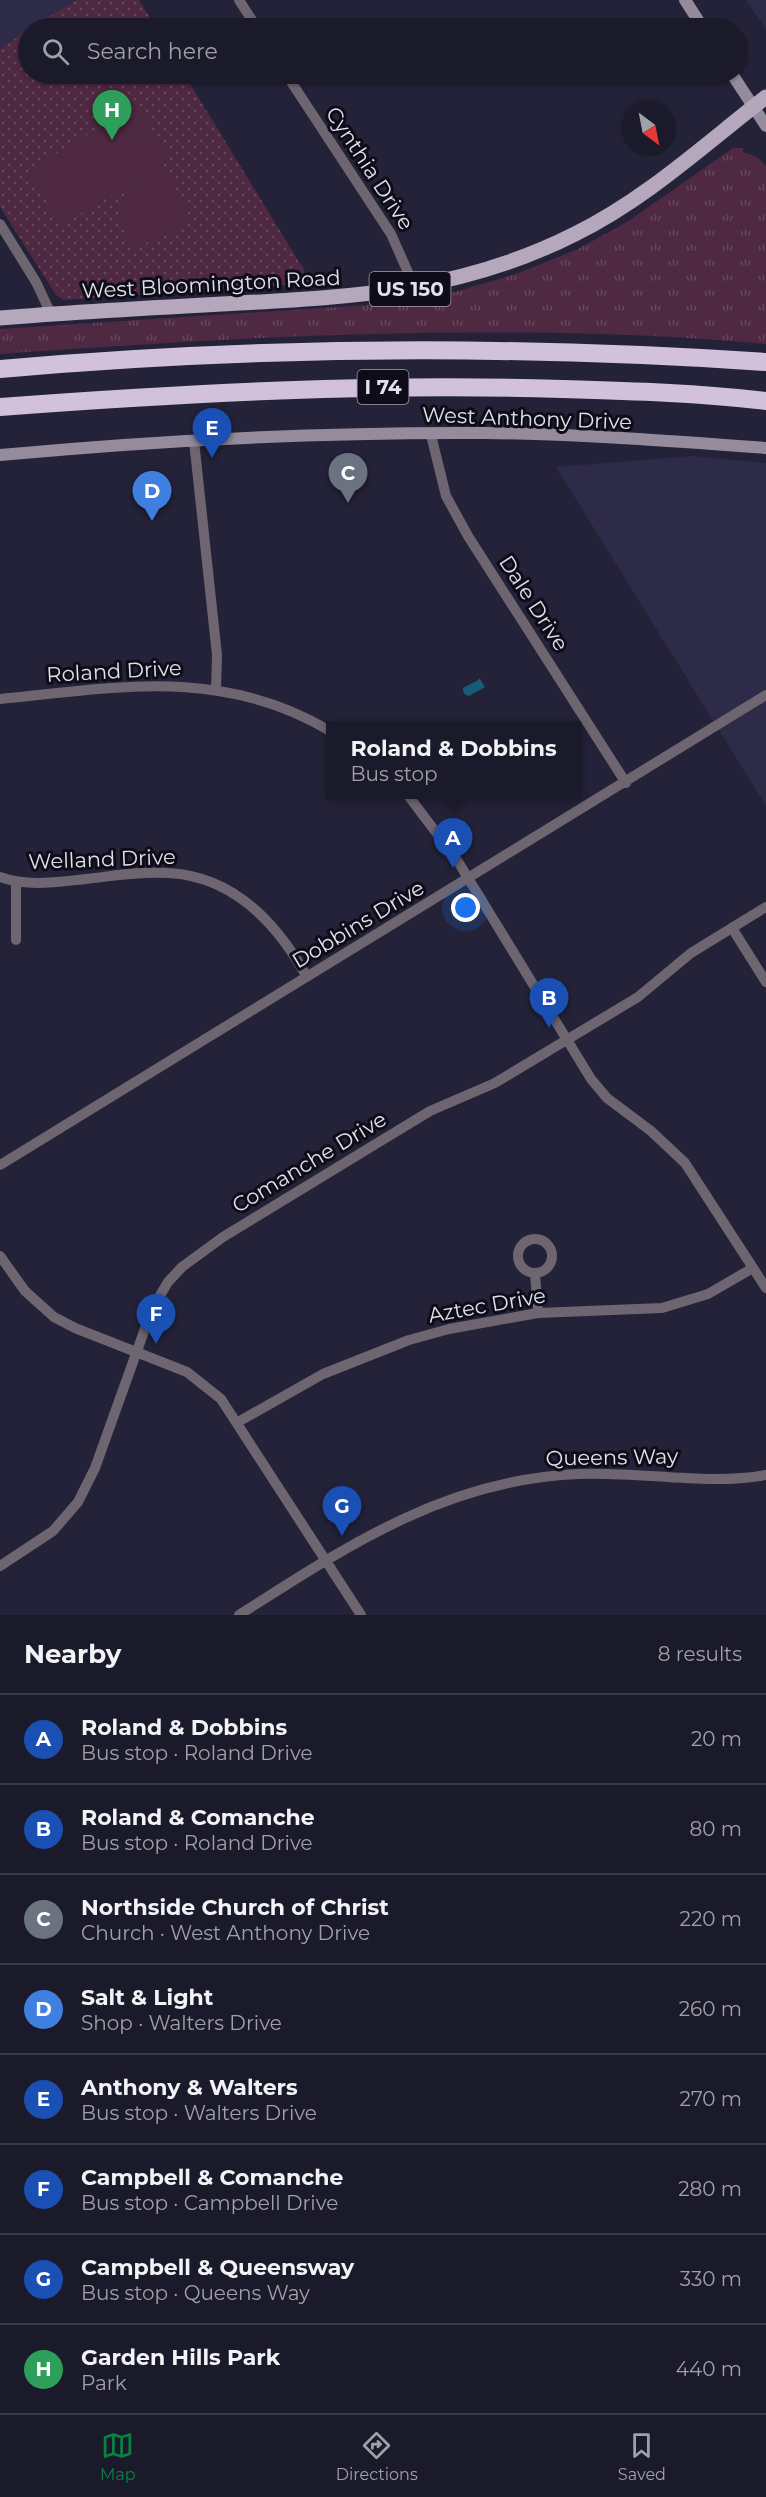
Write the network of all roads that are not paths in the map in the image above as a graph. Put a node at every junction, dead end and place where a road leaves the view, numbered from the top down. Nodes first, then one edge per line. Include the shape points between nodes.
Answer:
1 (239, 0) edge
2 (685, 0) edge
3 (251, 18) edge
4 (697, 18) edge
5 (293, 84) edge
6 (738, 84) edge
7 (766, 97) edge
8 (753, 107) junction
9 (766, 126) edge
10 (0, 224) edge
11 (415, 288) junction
12 (51, 314) junction
13 (0, 318) edge
14 (766, 363) edge
15 (0, 369) edge
16 (766, 403) edge
17 (0, 407) edge
18 (431, 435) junction
19 (194, 441) junction
20 (766, 447) edge
21 (0, 454) edge
22 (216, 689) junction
23 (766, 695) edge
24 (0, 699) edge
25 (326, 729) edge
26 (626, 783) junction
27 (410, 799) edge
28 (0, 877) edge
29 (469, 879) junction
30 (16, 882) junction
31 (766, 907) edge
32 (732, 928) junction
33 (16, 940) dead end
34 (307, 977) junction
35 (766, 982) edge
36 (567, 1041) junction
37 (0, 1165) edge
38 (0, 1256) edge
39 (753, 1268) junction
40 (536, 1273) dead end
41 (766, 1288) edge
42 (538, 1313) junction
43 (135, 1353) junction
44 (238, 1422) junction
45 (766, 1475) edge
46 (325, 1560) junction
47 (0, 1566) edge
48 (239, 1615) edge
49 (361, 1615) edge

1 - 3 street
2 - 4 street
5 - 11 street, Cynthia Drive via 391,234
6 - 8 street
7 - 8 main road, West Bloomington Road / US 150
8 - 9 street
8 - 11 main road, West Bloomington Road / US 150 via 665,178 577,233 473,275
10 - 12 street
11 - 12 main road, West Bloomington Road / US 150 via 337,298
12 - 13 main road, West Bloomington Road / US 150
14 - 15 highway, I 74 via 579,352 424,350 180,357
16 - 17 highway, I 74 via 736,397 525,388 377,387
18 - 19 street, West Anthony Drive
18 - 20 street, West Anthony Drive via 486,433
18 - 26 street, Dale Drive via 440,479 450,504
19 - 21 street, West Anthony Drive
19 - 22 street via 213,608
22 - 24 street, Roland Drive via 139,685
22 - 25 street, Roland Drive via 280,705
23 - 26 street, Dobbins Drive
26 - 29 street, Dobbins Drive
27 - 29 street
28 - 30 street, Welland Drive
29 - 34 street, Dobbins Drive
29 - 36 street
30 - 33 street
30 - 34 street, Welland Drive via 166,872 201,879 257,909 288,945
31 - 32 street, Comanche Drive
32 - 35 street
32 - 36 street, Comanche Drive via 691,953 638,997
34 - 37 street, Dobbins Drive
36 - 39 street via 607,1098 685,1162
36 - 43 street, Comanche Drive via 495,1083 430,1111 202,1250 182,1267 157,1299
38 - 43 street via 25,1291 54,1317
39 - 41 street
39 - 42 street, Aztec Drive via 708,1294 662,1308
40 - 42 street
42 - 44 street, Aztec Drive via 449,1329 369,1354 314,1378
43 - 44 street via 168,1364 204,1383
43 - 47 street, Comanche Drive via 93,1474 78,1502 53,1531
44 - 46 street
45 - 46 street, Queens Way via 735,1478 579,1474 506,1482 431,1505
46 - 48 street, Queens Way
46 - 49 street

